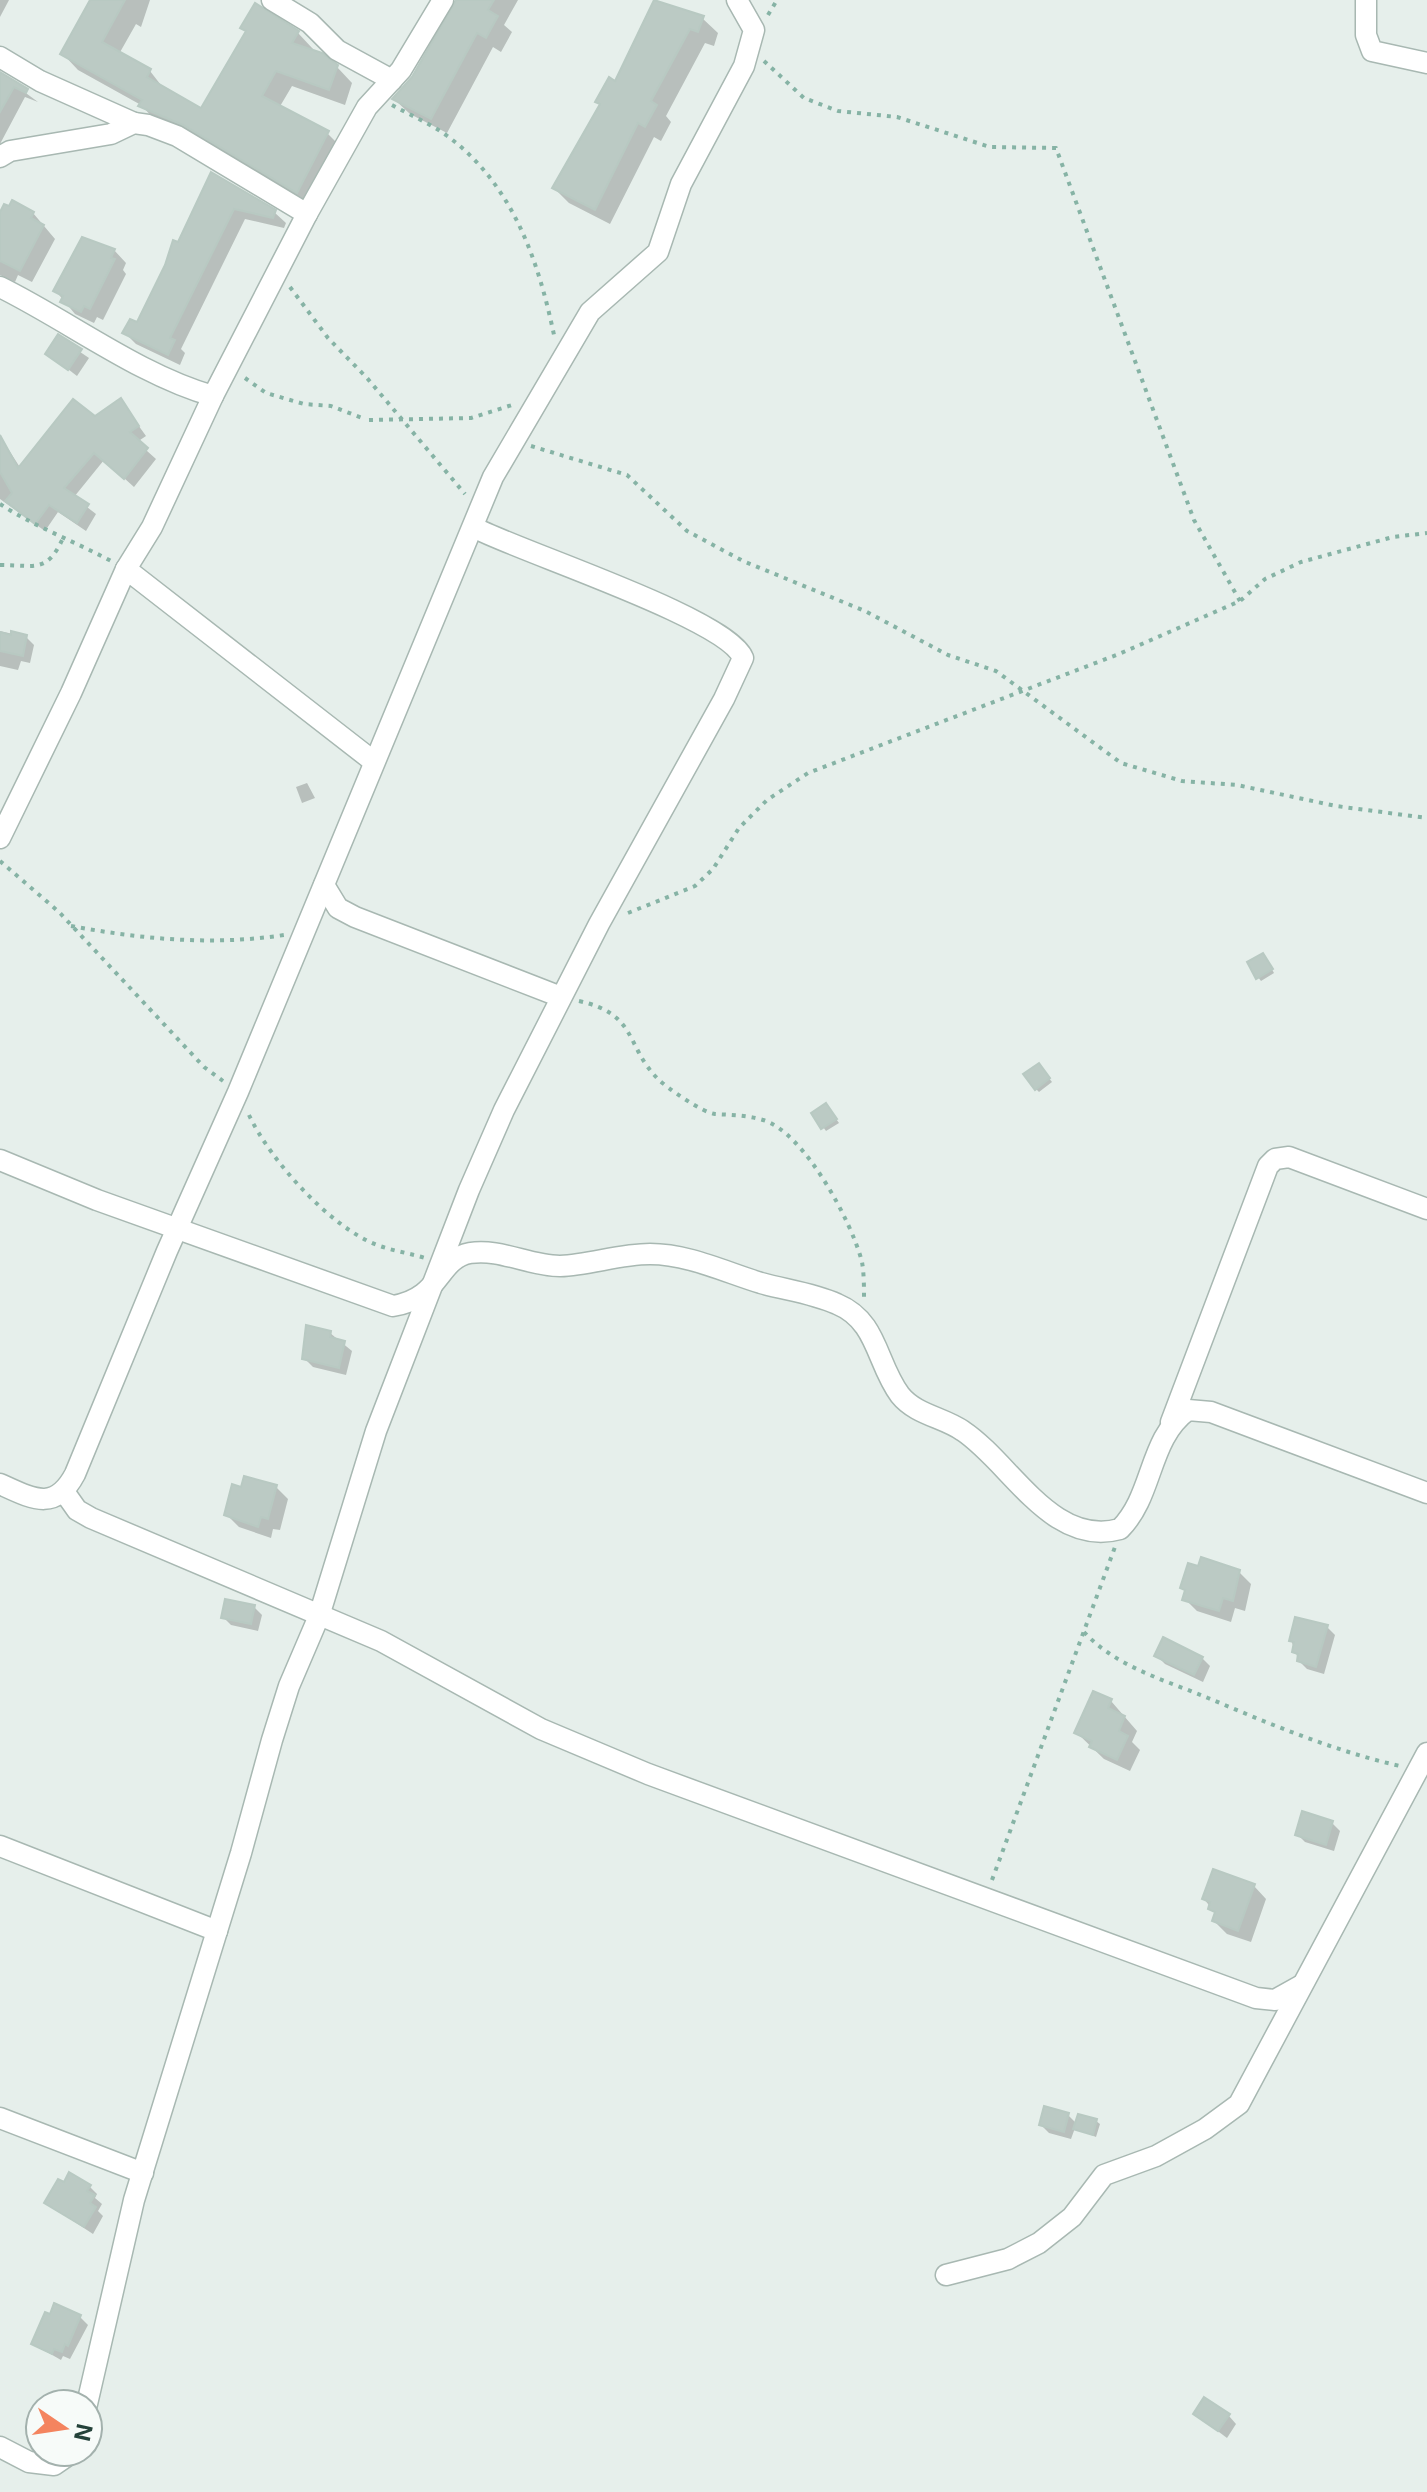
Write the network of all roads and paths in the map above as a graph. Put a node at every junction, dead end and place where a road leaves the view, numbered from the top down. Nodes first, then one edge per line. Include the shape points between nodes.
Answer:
1 (272, 0) edge
2 (418, 0) edge
3 (737, 0) edge
4 (1366, 0) edge
5 (440, 5) edge
6 (750, 49) junction
7 (0, 57) edge
8 (1427, 63) edge
9 (392, 80) junction
10 (376, 96) junction
11 (134, 123) junction
12 (0, 157) edge
13 (307, 214) junction
14 (278, 271) junction
15 (0, 287) edge
16 (560, 360) junction
17 (217, 391) junction
18 (540, 398) junction
19 (404, 420) junction
20 (513, 441) junction
21 (0, 504) edge
22 (473, 527) junction
23 (1427, 533) edge
24 (64, 536) junction
25 (0, 565) edge
26 (126, 569) junction
27 (1240, 601) junction
28 (1025, 690) junction
29 (373, 761) junction
30 (1427, 818) edge
31 (0, 838) edge
32 (0, 861) edge
33 (324, 885) junction
34 (599, 924) junction
35 (71, 926) junction
36 (291, 934) dead end
37 (561, 997) junction
38 (238, 1092) junction
39 (0, 1160) edge
40 (1427, 1209) edge
41 (177, 1229) junction
42 (441, 1263) junction
43 (429, 1292) junction
44 (866, 1325) junction
45 (1171, 1422) junction
46 (0, 1484) edge
47 (65, 1493) junction
48 (1427, 1493) edge
49 (1120, 1529) junction
50 (319, 1616) junction
51 (1084, 1632) junction
52 (1422, 1761) edge
53 (0, 1846) edge
54 (986, 1898) junction
55 (217, 1931) junction
56 (1300, 1986) junction
57 (0, 2118) edge
58 (143, 2173) junction
59 (946, 2275) dead end
60 (91, 2388) edge
61 (0, 2447) edge
62 (24, 2459) edge

1 - 9 street via 310,23 337,50
2 - 5 street
3 - 6 street via 751,21
4 - 8 street via 1366,35 1372,51
5 - 9 street
6 - 16 street via 681,184 658,252 590,312
6 - 27 path via 804,98 826,108 897,117 990,147 1056,148 1194,520
7 - 11 street
9 - 10 street
10 - 13 street
10 - 16 path via 454,142 510,206 536,261
11 - 12 street via 111,134
11 - 13 street via 177,136
13 - 14 street
14 - 17 street
14 - 19 path via 328,338
15 - 17 street via 116,352
16 - 18 street
17 - 19 path via 240,376 266,393 304,404 331,406 367,419
17 - 26 street via 152,527
18 - 19 path via 471,418
18 - 20 street
19 - 22 path via 459,483 469,500
20 - 22 street
20 - 28 path via 627,475 701,539 780,579 865,611 948,655 996,671
21 - 24 path via 31,525
22 - 29 street
22 - 34 street via 685,617 734,644 742,655 724,699
23 - 27 path via 1301,562 1265,579
24 - 25 path via 56,554 38,567
24 - 26 path
26 - 29 street
26 - 31 street
27 - 28 path
28 - 30 path via 1121,763 1182,781 1237,785
28 - 34 path via 808,773 767,800 695,886
29 - 33 street
32 - 35 path
33 - 37 street via 338,908 355,917
33 - 38 street
34 - 37 street
35 - 36 path via 183,941
35 - 38 path via 204,1067
37 - 42 street via 504,1110
37 - 44 path via 599,1005 627,1027 658,1079 681,1096 711,1113 765,1120 789,1138 843,1210 862,1262
38 - 41 street
38 - 42 path via 262,1143 327,1212 375,1245
39 - 41 street
40 - 45 street via 1289,1157 1275,1159
41 - 43 street via 393,1306
41 - 47 street
42 - 43 street
43 - 44 street via 447,1267 470,1253 560,1266 626,1255 667,1255 826,1300 856,1313
43 - 50 street via 367,1456
44 - 49 street via 892,1383 914,1408 961,1429 1061,1520 1090,1532
45 - 48 street via 1188,1410 1211,1412
45 - 49 street via 1131,1518
46 - 47 street via 40,1500
47 - 50 street via 91,1518
49 - 51 path
50 - 54 street via 381,1641 541,1729 732,1806
50 - 55 street via 280,1713
51 - 52 path via 1130,1666 1324,1744
51 - 54 path
52 - 56 street
53 - 55 street
54 - 56 street via 1256,1998 1275,2000
55 - 58 street
56 - 59 street via 1239,2104 1156,2156 1104,2175 1072,2217 1039,2243 1008,2259
57 - 58 street
58 - 60 street
61 - 62 street

